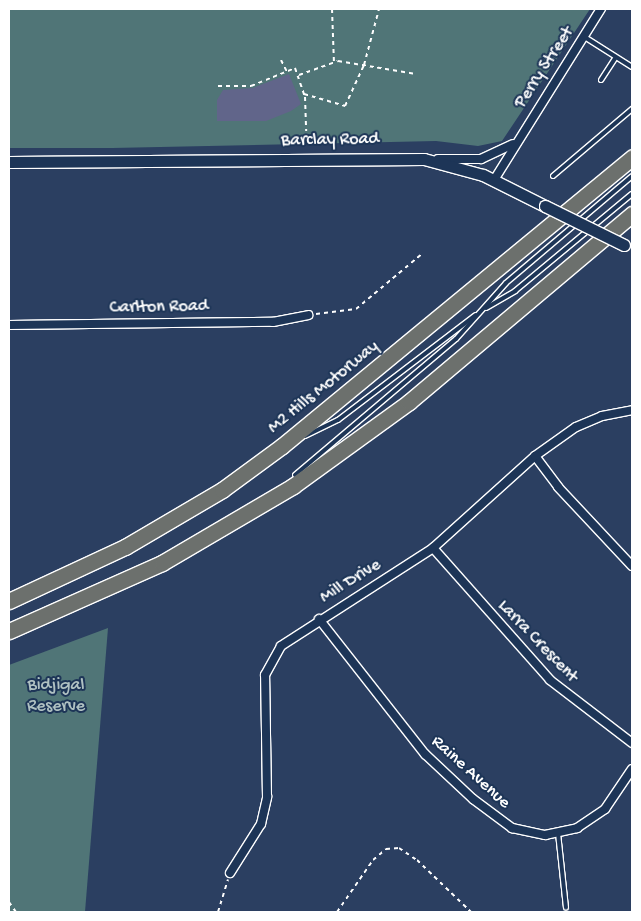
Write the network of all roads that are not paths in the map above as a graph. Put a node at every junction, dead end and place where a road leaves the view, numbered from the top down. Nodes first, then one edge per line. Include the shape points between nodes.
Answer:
1 (601, 9) edge
2 (583, 36) junction
3 (616, 57) junction
4 (632, 67) edge
5 (601, 80) dead end
6 (632, 109) edge
7 (514, 144) junction
8 (632, 156) edge
9 (424, 159) junction
10 (9, 162) edge
11 (553, 176) dead end
12 (632, 176) edge
13 (494, 180) junction
14 (632, 194) edge
15 (632, 214) edge
16 (628, 246) edge
17 (481, 311) junction
18 (308, 315) road end
19 (9, 325) edge
20 (632, 410) edge
21 (282, 446) junction
22 (535, 456) junction
23 (247, 515) junction
24 (433, 548) junction
25 (632, 566) edge
26 (9, 601) edge
27 (319, 620) junction
28 (9, 631) edge
29 (632, 743) edge
30 (632, 769) edge
31 (558, 833) junction
32 (230, 873) road end
33 (566, 908) dead end

1 - 2 street, Perry Street
2 - 3 lane
2 - 7 street, Perry Street
3 - 4 lane
3 - 5 lane
6 - 11 lane
7 - 9 street via 481,159
7 - 13 street, Perry Street
8 - 21 highway, M2 Hills Motorway
9 - 10 main road, Barclay Road
9 - 13 main road, Barclay Road via 463,167
12 - 17 lane via 506,283
13 - 16 main road, Barclay Road, bridge
14 - 17 lane via 515,291
15 - 23 highway via 366,436
17 - 21 lane via 449,331 338,420
17 - 23 lane via 393,394
18 - 19 street, Carlton Road via 273,322
20 - 22 street, Mill Drive via 602,416 576,427
21 - 26 highway, M2 Hills Motorway via 222,490 125,547
22 - 24 street, Mill Drive
22 - 25 street via 558,487
23 - 28 highway via 106,590
24 - 27 street, Mill Drive
24 - 29 street, Larra Crescent via 550,680
27 - 31 street, Raine Avenue via 409,736 472,799 512,828 533,834
27 - 32 street, Mill Drive via 280,646 265,675 267,797 261,824
30 - 31 street, Raine Avenue via 596,817
31 - 33 lane

